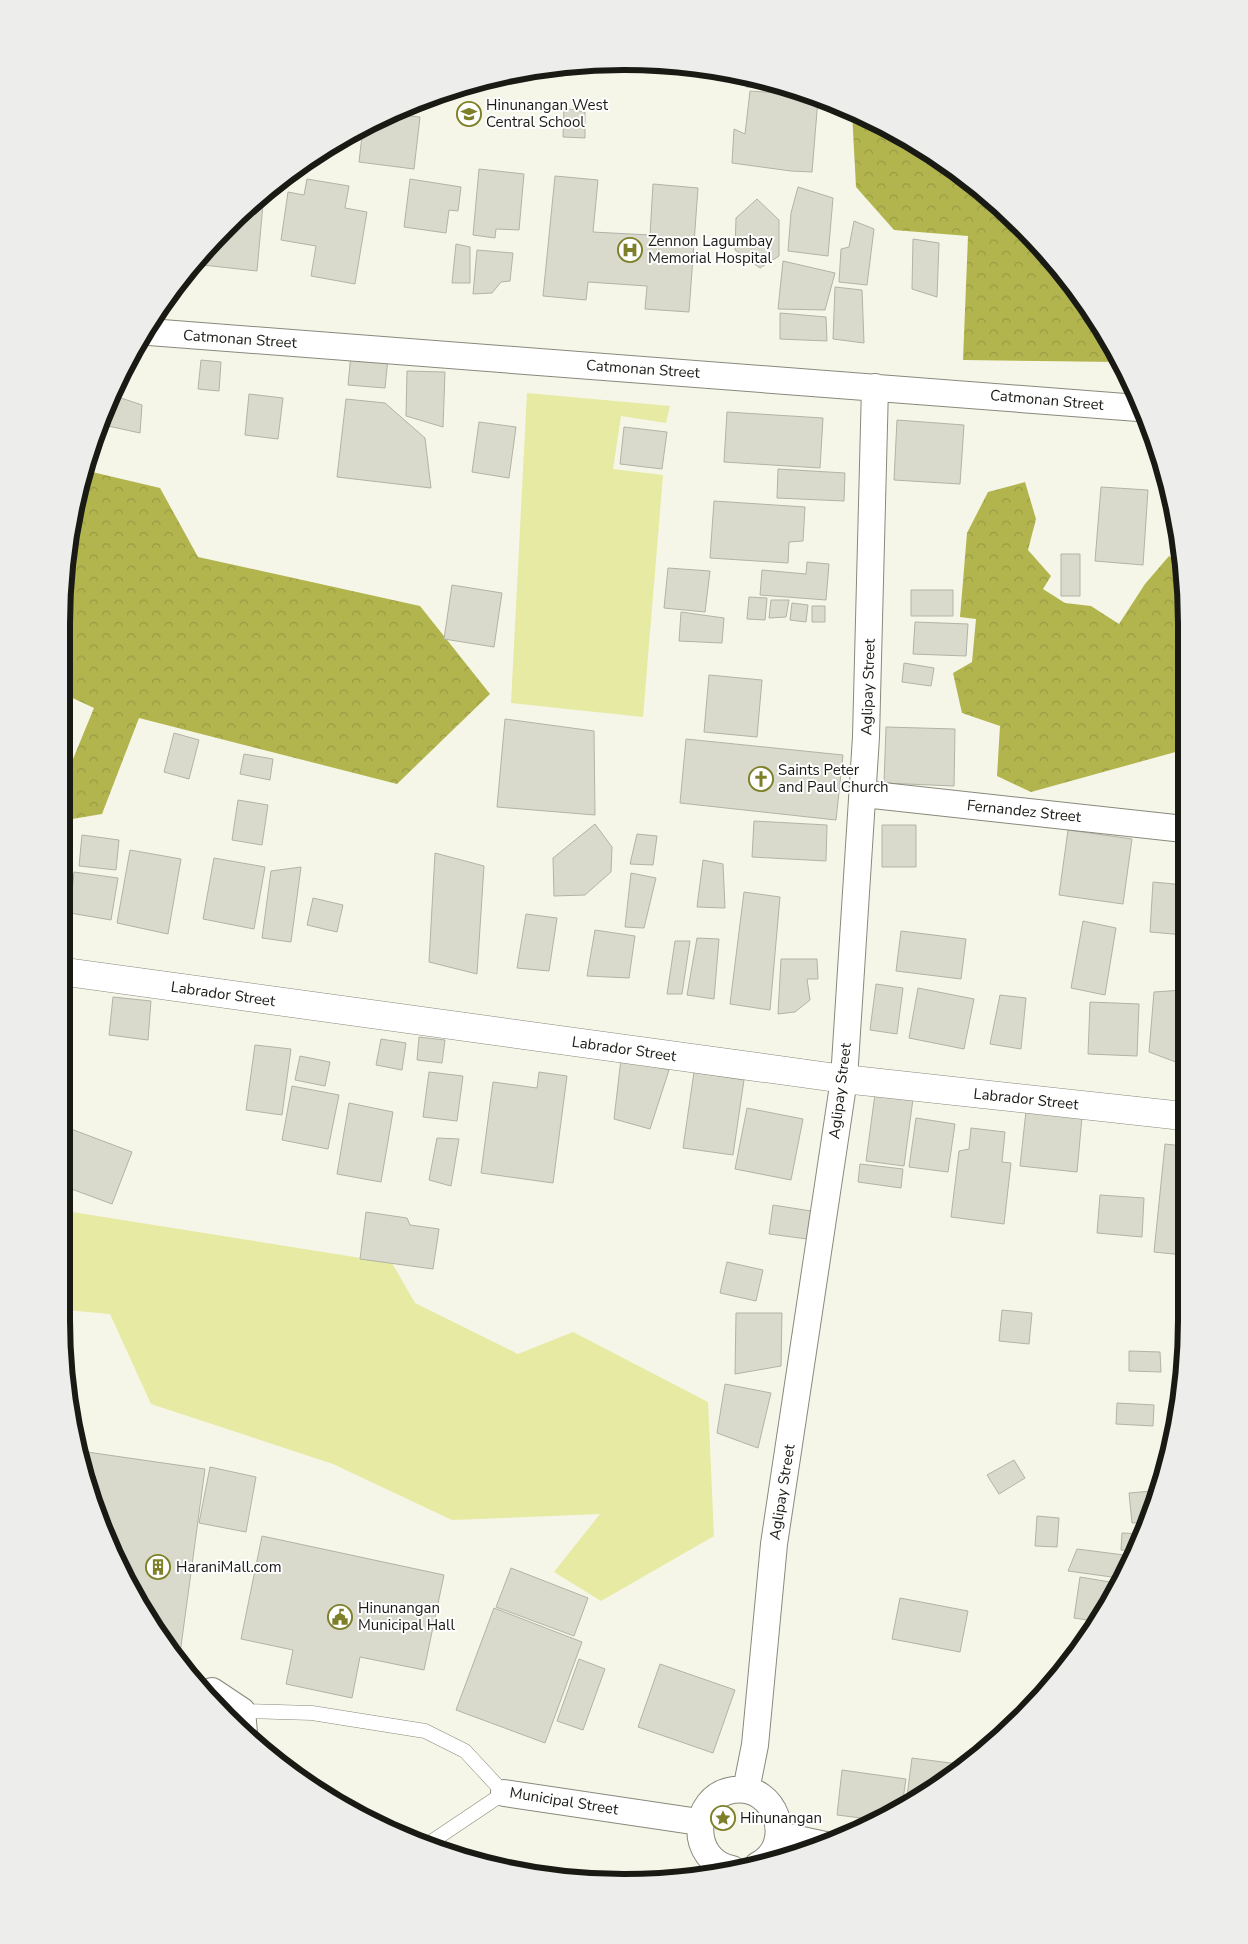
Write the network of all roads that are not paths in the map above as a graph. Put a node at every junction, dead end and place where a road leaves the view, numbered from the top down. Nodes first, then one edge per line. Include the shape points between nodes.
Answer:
1 (153, 332) edge
2 (876, 387) junction
3 (1134, 408) edge
4 (864, 794) junction
5 (1178, 828) edge
6 (70, 973) edge
7 (844, 1079) junction
8 (1178, 1115) edge
9 (220, 1698) edge
10 (243, 1722) edge
11 (746, 1790) junction
12 (504, 1793) junction
13 (699, 1822) junction
14 (779, 1835) junction
15 (434, 1840) edge
16 (810, 1842) edge
17 (771, 1854) edge
18 (721, 1865) edge

1 - 2 street, Catmonan Street
2 - 3 street, Catmonan Street
2 - 4 street, Aglipay Street
4 - 5 street, Fernandez Street
4 - 7 street, Aglipay Street
6 - 7 street, Labrador Street
7 - 8 street, Labrador Street
7 - 11 street, Aglipay Street via 774,1544 755,1745
9 - 10 street, Municipal Street
10 - 12 lane, Municipal Street via 312,1713 425,1731 465,1752
11 - 13 street via 722,1793 704,1810
11 - 14 street via 768,1801 779,1823
12 - 13 street, Municipal Street
12 - 15 lane
13 - 18 street via 699,1836 704,1849
14 - 16 street
14 - 17 street

